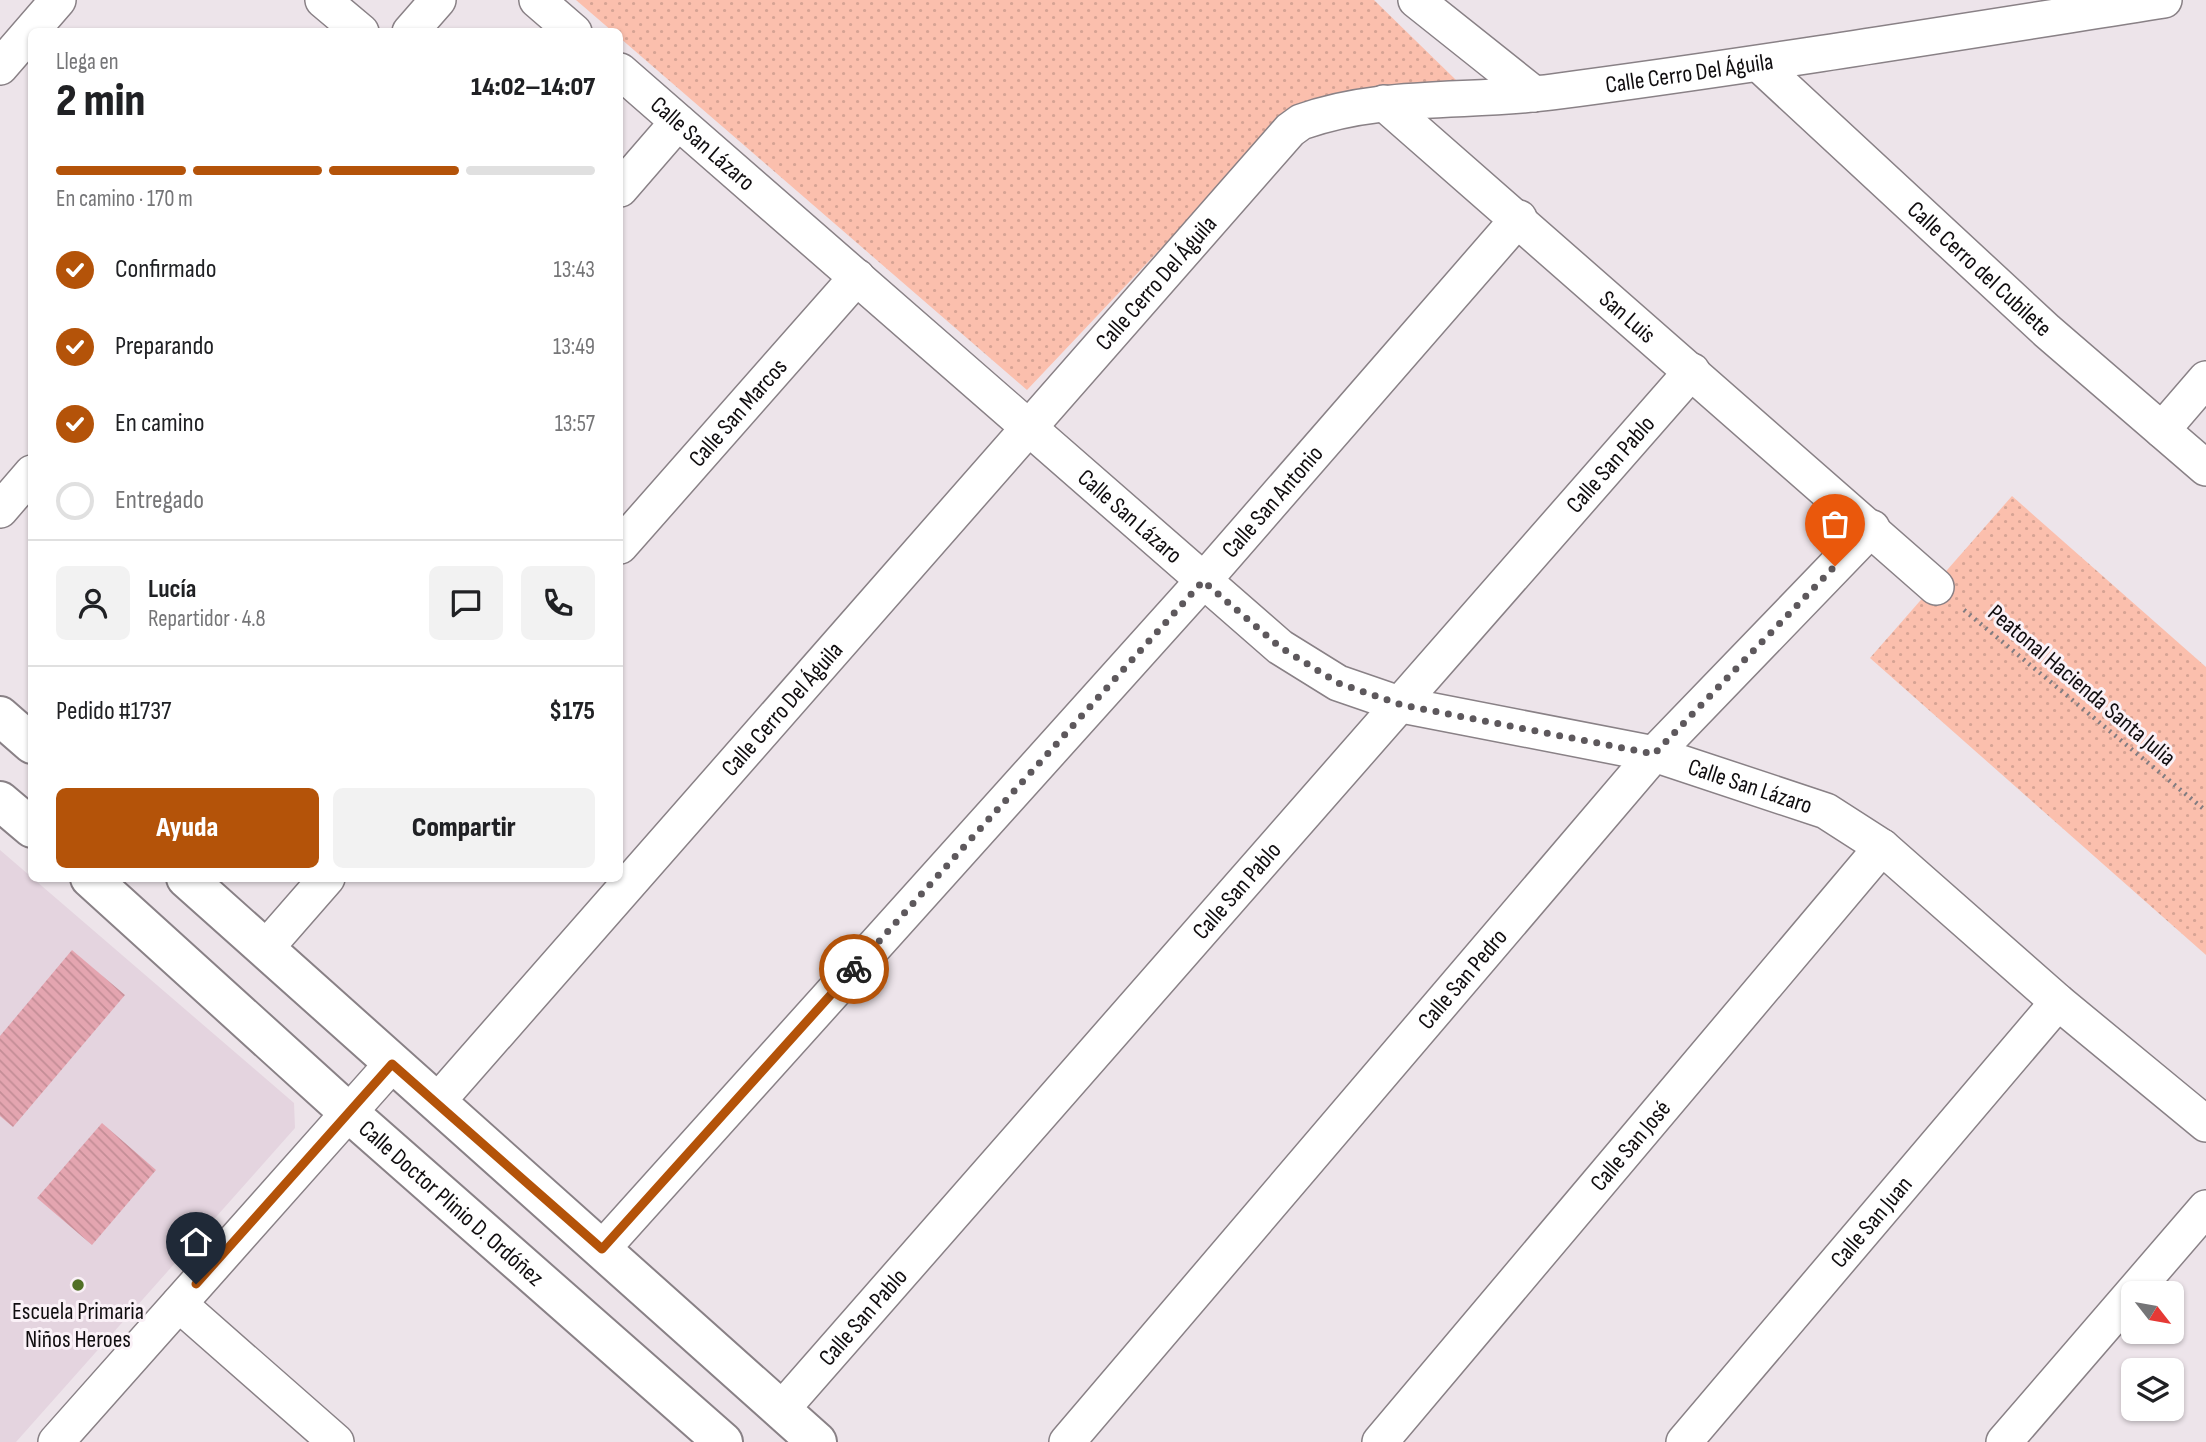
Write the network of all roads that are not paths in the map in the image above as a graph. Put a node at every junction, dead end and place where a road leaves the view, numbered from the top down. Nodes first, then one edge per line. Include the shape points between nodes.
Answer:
1 (58, 0) edge
2 (323, 0) edge
3 (438, 0) edge
4 (537, 0) edge
5 (1416, 0) edge
6 (2164, 0) edge
7 (34, 28) edge
8 (355, 28) edge
9 (414, 28) edge
10 (569, 28) edge
11 (28, 35) edge
12 (1759, 64) junction
13 (0, 67) edge
14 (623, 74) edge
15 (1534, 94) junction
16 (1384, 103) junction
17 (678, 122) junction
18 (623, 186) edge
19 (1519, 218) junction
20 (857, 277) junction
21 (1692, 371) junction
22 (2206, 379) edge
23 (1028, 427) junction
24 (2162, 430) junction
25 (2206, 468) edge
26 (28, 478) edge
27 (0, 510) edge
28 (1872, 528) junction
29 (623, 543) edge
30 (1203, 581) junction
31 (1936, 587) road end
32 (1402, 705) junction
33 (0, 716) edge
34 (28, 740) edge
35 (1654, 754) junction
36 (0, 801) edge
37 (28, 825) edge
38 (1882, 847) junction
39 (94, 882) edge
40 (191, 882) edge
41 (323, 882) edge
42 (265, 948) junction
43 (2058, 1002) junction
44 (392, 1064) junction
45 (437, 1102) junction
46 (348, 1112) junction
47 (2206, 1124) edge
48 (2206, 1208) edge
49 (602, 1249) junction
50 (179, 1304) junction
51 (781, 1410) junction
52 (57, 1442) edge
53 (336, 1442) edge
54 (723, 1442) edge
55 (817, 1442) edge
56 (1067, 1442) edge
57 (1380, 1442) edge
58 (1684, 1442) edge
59 (2004, 1442) edge

1 - 7 street
2 - 8 street
3 - 9 street
4 - 10 street
5 - 15 street
6 - 12 street, Calle Cerro Del Águila
11 - 13 street
12 - 15 street, Calle Cerro Del Águila
12 - 24 street, Calle Cerro del Cubilete via 2047,331
14 - 17 street, Calle San Lázaro
15 - 16 street, Calle Cerro Del Águila
16 - 19 street, San Luis
16 - 23 street, Calle Cerro Del Águila via 1319,116 1290,130
17 - 18 street
17 - 20 street, Calle San Lázaro
19 - 21 street, San Luis
19 - 30 street, Calle San Antonio
20 - 23 street, Calle San Lázaro
20 - 29 street, Calle San Marcos
21 - 28 street, San Luis
21 - 32 street, Calle San Pablo
22 - 24 street
23 - 30 street, Calle San Lázaro
23 - 45 street, Calle Cerro Del Águila
24 - 25 street, Calle Cerro del Cubilete
26 - 27 street
28 - 31 street, San Luis
28 - 35 street, Calle San Pedro
30 - 32 street, Calle San Lázaro via 1291,654 1338,683
30 - 49 street, Calle San Antonio
32 - 35 street, Calle San Lázaro
32 - 51 street, Calle San Pablo
33 - 34 street
35 - 38 street, Calle San Lázaro via 1826,811
35 - 56 street, Calle San Pedro
36 - 37 street
38 - 43 street, Calle San Lázaro
38 - 57 street, Calle San José
39 - 46 street, Calle Doctor Plinio D. Ordóñez
40 - 42 street
41 - 42 street
42 - 44 street
43 - 47 street, Calle San Lázaro
43 - 58 street, Calle San Juan
44 - 45 street
44 - 46 street
45 - 49 street
46 - 50 street
46 - 54 street, Calle Doctor Plinio D. Ordóñez
48 - 59 street
49 - 51 street
50 - 52 street
50 - 53 street
51 - 55 street

